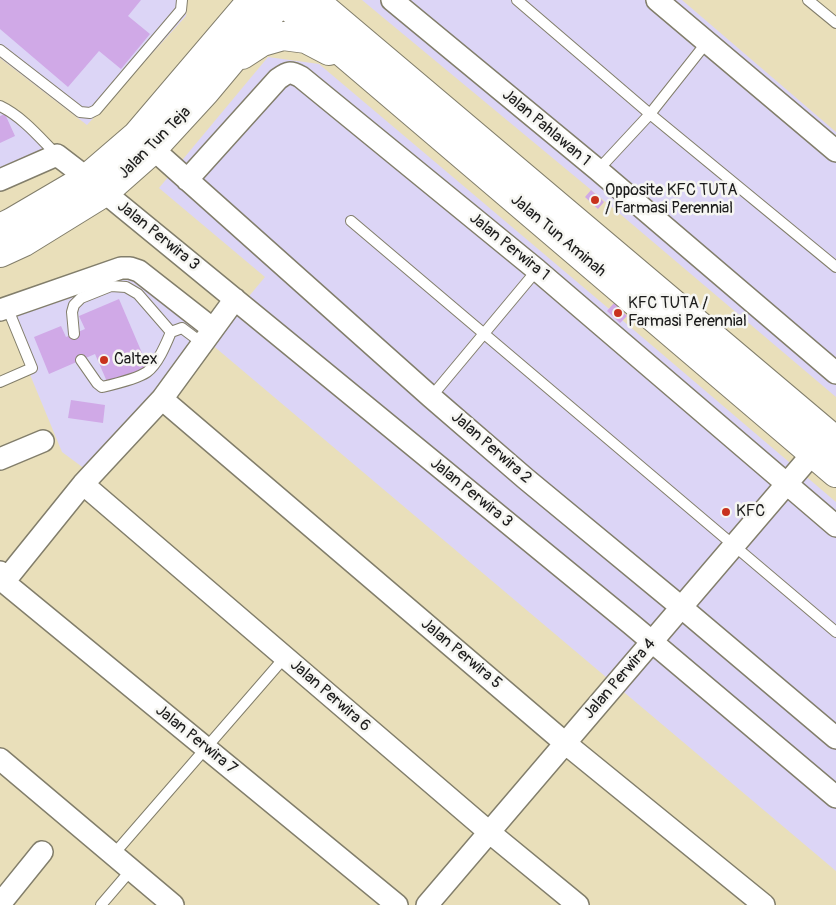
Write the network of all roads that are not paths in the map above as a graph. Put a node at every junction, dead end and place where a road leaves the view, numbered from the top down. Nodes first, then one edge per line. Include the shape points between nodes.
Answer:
1 (182, 0) edge
2 (235, 0) edge
3 (252, 0) edge
4 (282, 0) edge
5 (314, 0) edge
6 (336, 0) edge
7 (392, 0) edge
8 (517, 0) edge
9 (657, 0) edge
10 (808, 0) edge
11 (836, 23) edge
12 (707, 42) junction
13 (0, 50) edge
14 (363, 56) junction
15 (206, 73) junction
16 (0, 106) edge
17 (650, 114) junction
18 (156, 145) junction
19 (836, 151) edge
20 (57, 156) junction
21 (598, 170) junction
22 (191, 176) junction
23 (0, 180) edge
24 (96, 185) junction
25 (351, 221) dead end
26 (0, 228) edge
27 (0, 253) edge
28 (836, 267) edge
29 (537, 270) junction
30 (235, 299) junction
31 (2, 303) edge
32 (171, 332) junction
33 (74, 334) dead end
34 (484, 334) junction
35 (208, 336) junction
36 (82, 360) dead end
37 (834, 368) edge
38 (0, 382) edge
39 (431, 397) junction
40 (162, 399) junction
41 (43, 441) dead end
42 (824, 447) edge
43 (0, 460) edge
44 (836, 472) edge
45 (83, 484) junction
46 (787, 484) junction
47 (836, 526) edge
48 (734, 546) junction
49 (2, 577) edge
50 (681, 607) junction
51 (836, 632) edge
52 (652, 642) junction
53 (285, 657) junction
54 (836, 738) edge
55 (565, 743) junction
56 (206, 748) junction
57 (3, 767) edge
58 (836, 797) edge
59 (489, 832) junction
60 (42, 852) dead end
61 (113, 855) junction
62 (131, 870) junction
63 (0, 904) edge
64 (101, 905) edge
65 (173, 905) edge
66 (397, 905) edge
67 (427, 905) edge
68 (578, 905) edge
69 (764, 905) edge

1 - 13 lane via 181,10 96,110 90,113 80,112
2 - 15 main road
3 - 15 main road, Jalan Tun Teja
4 - 14 main road, Jalan Tun Aminah
4 - 15 main road, Jalan Tun Teja
5 - 14 main road, Jalan Tun Aminah
6 - 14 main road
7 - 21 street, Jalan Pahlawan 1
8 - 17 lane
9 - 12 street
10 - 11 lane
12 - 17 lane
12 - 19 street
14 - 15 main road via 306,39 283,36 262,42
14 - 42 main road, Jalan Tun Aminah
15 - 18 main road, Jalan Tun Teja
15 - 24 main road, Jalan Tun Teja via 142,130
16 - 20 lane via 30,127
17 - 21 lane
17 - 28 lane
18 - 22 street, Jalan Perwira 2
18 - 24 main road, Jalan Tun Teja
20 - 23 street
20 - 24 street, Jalan Perwira 3
21 - 37 street, Jalan Pahlawan 1
22 - 29 street, Jalan Perwira 1 via 278,79 286,73 293,73
22 - 39 street, Jalan Perwira 2
24 - 26 main road, Jalan Tun Teja
24 - 27 main road, Jalan Tun Teja via 24,242
24 - 30 street, Jalan Perwira 3
25 - 34 lane
29 - 34 lane
29 - 46 street, Jalan Perwira 1
30 - 35 street
30 - 52 street, Jalan Perwira 3
31 - 35 street via 130,268 139,271
31 - 38 lane via 32,368
32 - 33 lane via 138,294 126,287 111,286 81,298 74,306
32 - 35 lane via 182,328
32 - 36 lane via 148,372 125,381 102,387
34 - 39 lane
34 - 48 lane
35 - 40 street
39 - 50 street, Jalan Perwira 2
40 - 45 street
40 - 55 street, Jalan Perwira 5
41 - 43 street
42 - 44 main road, Jalan Tun Aminah
42 - 46 street, Jalan Perwira 4
45 - 49 street
45 - 53 street, Jalan Perwira 6
46 - 47 street, Jalan Perwira 1
46 - 48 street, Jalan Perwira 4
48 - 50 street, Jalan Perwira 4
48 - 51 lane
49 - 56 street, Jalan Perwira 7
50 - 52 street, Jalan Perwira 4
50 - 54 street, Jalan Perwira 2
52 - 55 street, Jalan Perwira 4
52 - 58 street, Jalan Perwira 3
53 - 56 lane
53 - 59 street, Jalan Perwira 6
55 - 59 street, Jalan Perwira 4
55 - 69 street, Jalan Perwira 5
56 - 61 lane
56 - 66 street, Jalan Perwira 7
57 - 61 street
59 - 67 street, Jalan Perwira 4
59 - 68 street, Jalan Perwira 6
60 - 63 street
61 - 62 street
62 - 64 lane
62 - 65 street

